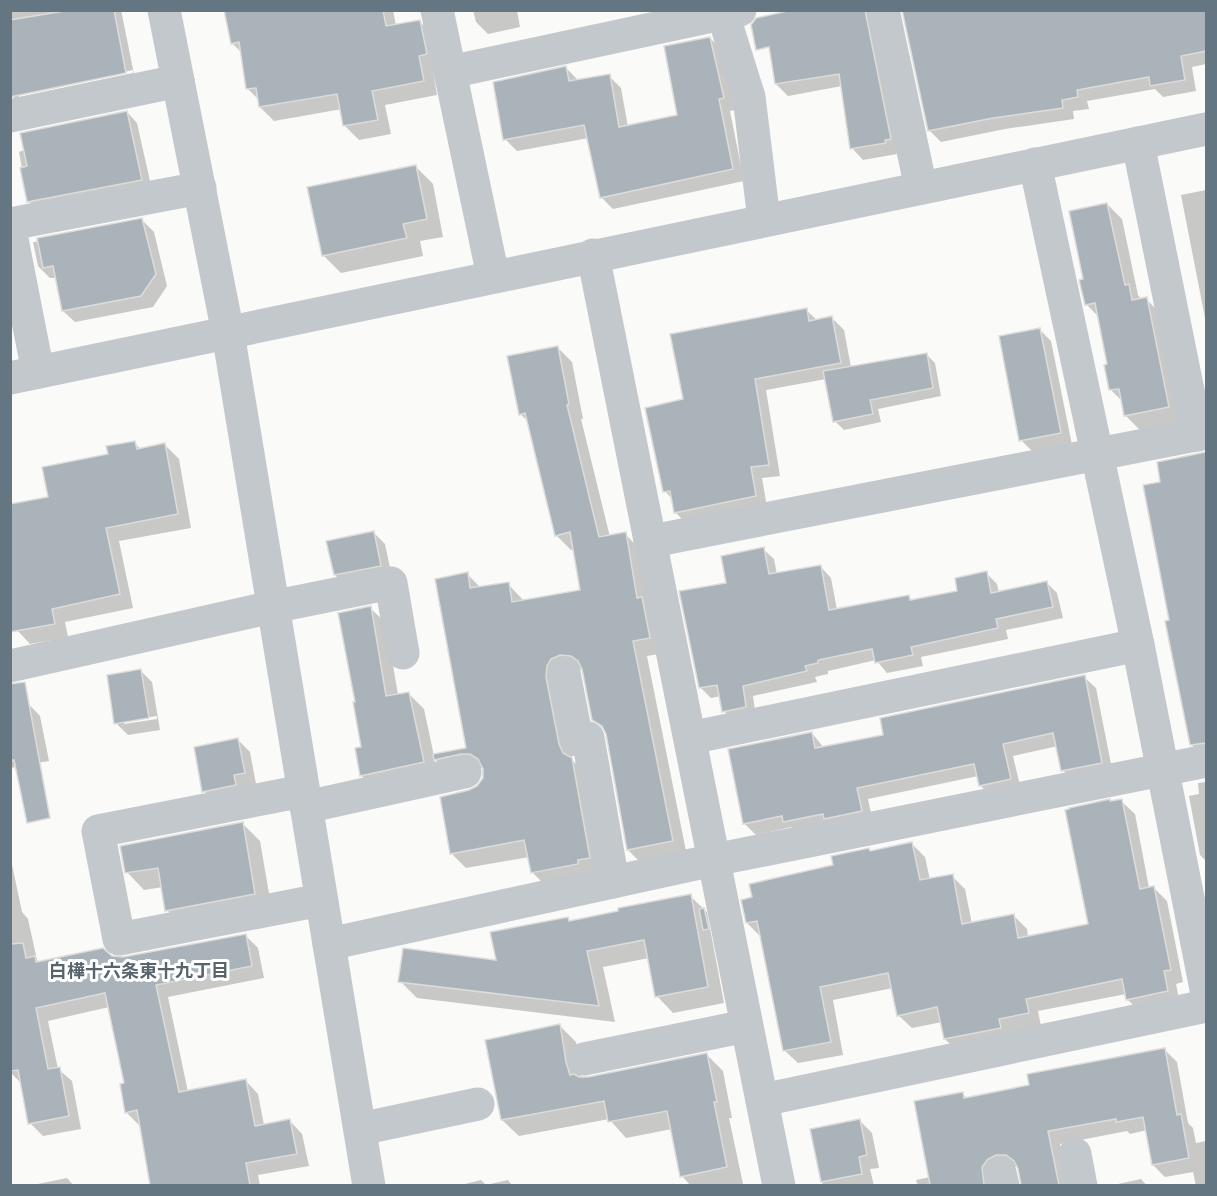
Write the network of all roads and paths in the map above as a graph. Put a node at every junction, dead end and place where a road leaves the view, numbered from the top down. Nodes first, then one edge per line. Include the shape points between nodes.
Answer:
1 (164, 10) edge
2 (437, 10) edge
3 (883, 10) edge
4 (732, 12) edge
5 (450, 72) junction
6 (178, 81) junction
7 (10, 116) edge
8 (1206, 129) edge
9 (1138, 143) junction
10 (1035, 164) junction
11 (200, 188) junction
12 (921, 188) junction
13 (764, 220) junction
14 (10, 224) edge
15 (10, 229) edge
16 (593, 255) junction
17 (493, 276) junction
18 (228, 333) junction
19 (24, 375) edge
20 (1202, 434) edge
21 (1098, 454) junction
22 (652, 542) junction
23 (272, 607) junction
24 (1138, 645) junction
25 (403, 653) dead end
26 (10, 666) edge
27 (564, 673) dead end
28 (690, 738) junction
29 (1206, 761) edge
30 (1164, 771) junction
31 (465, 772) dead end
32 (305, 799) junction
33 (714, 860) junction
34 (613, 882) junction
35 (321, 900) junction
36 (329, 944) junction
37 (1206, 989) edge
38 (1206, 1006) edge
39 (746, 1026) junction
40 (584, 1059) dead end
41 (762, 1100) junction
42 (478, 1104) dead end
43 (360, 1129) junction
44 (369, 1185) edge
45 (779, 1185) edge

1 - 6 street
2 - 5 street
3 - 12 street
4 - 5 street
4 - 13 street via 749,97
5 - 17 street
6 - 7 street
6 - 11 street
8 - 9 street
9 - 10 street
9 - 20 street
10 - 12 street
10 - 21 street
11 - 14 street
11 - 18 street
12 - 13 street
13 - 16 street
15 - 19 street
16 - 17 street
16 - 22 street
17 - 18 street
18 - 19 street
18 - 23 street
20 - 21 street
21 - 22 street
21 - 24 street
22 - 28 street
23 - 25 street via 391,583
23 - 26 street
23 - 32 street
24 - 28 street
24 - 30 street
27 - 34 street via 577,740 588,738
28 - 33 street
29 - 30 street
30 - 33 street
30 - 37 street
31 - 32 street
32 - 35 street
32 - 35 street via 98,831 119,939
33 - 34 street
33 - 39 street
34 - 36 street
35 - 36 street
36 - 43 street
38 - 41 street
39 - 40 street
39 - 41 street
41 - 45 street
42 - 43 street
43 - 44 street

